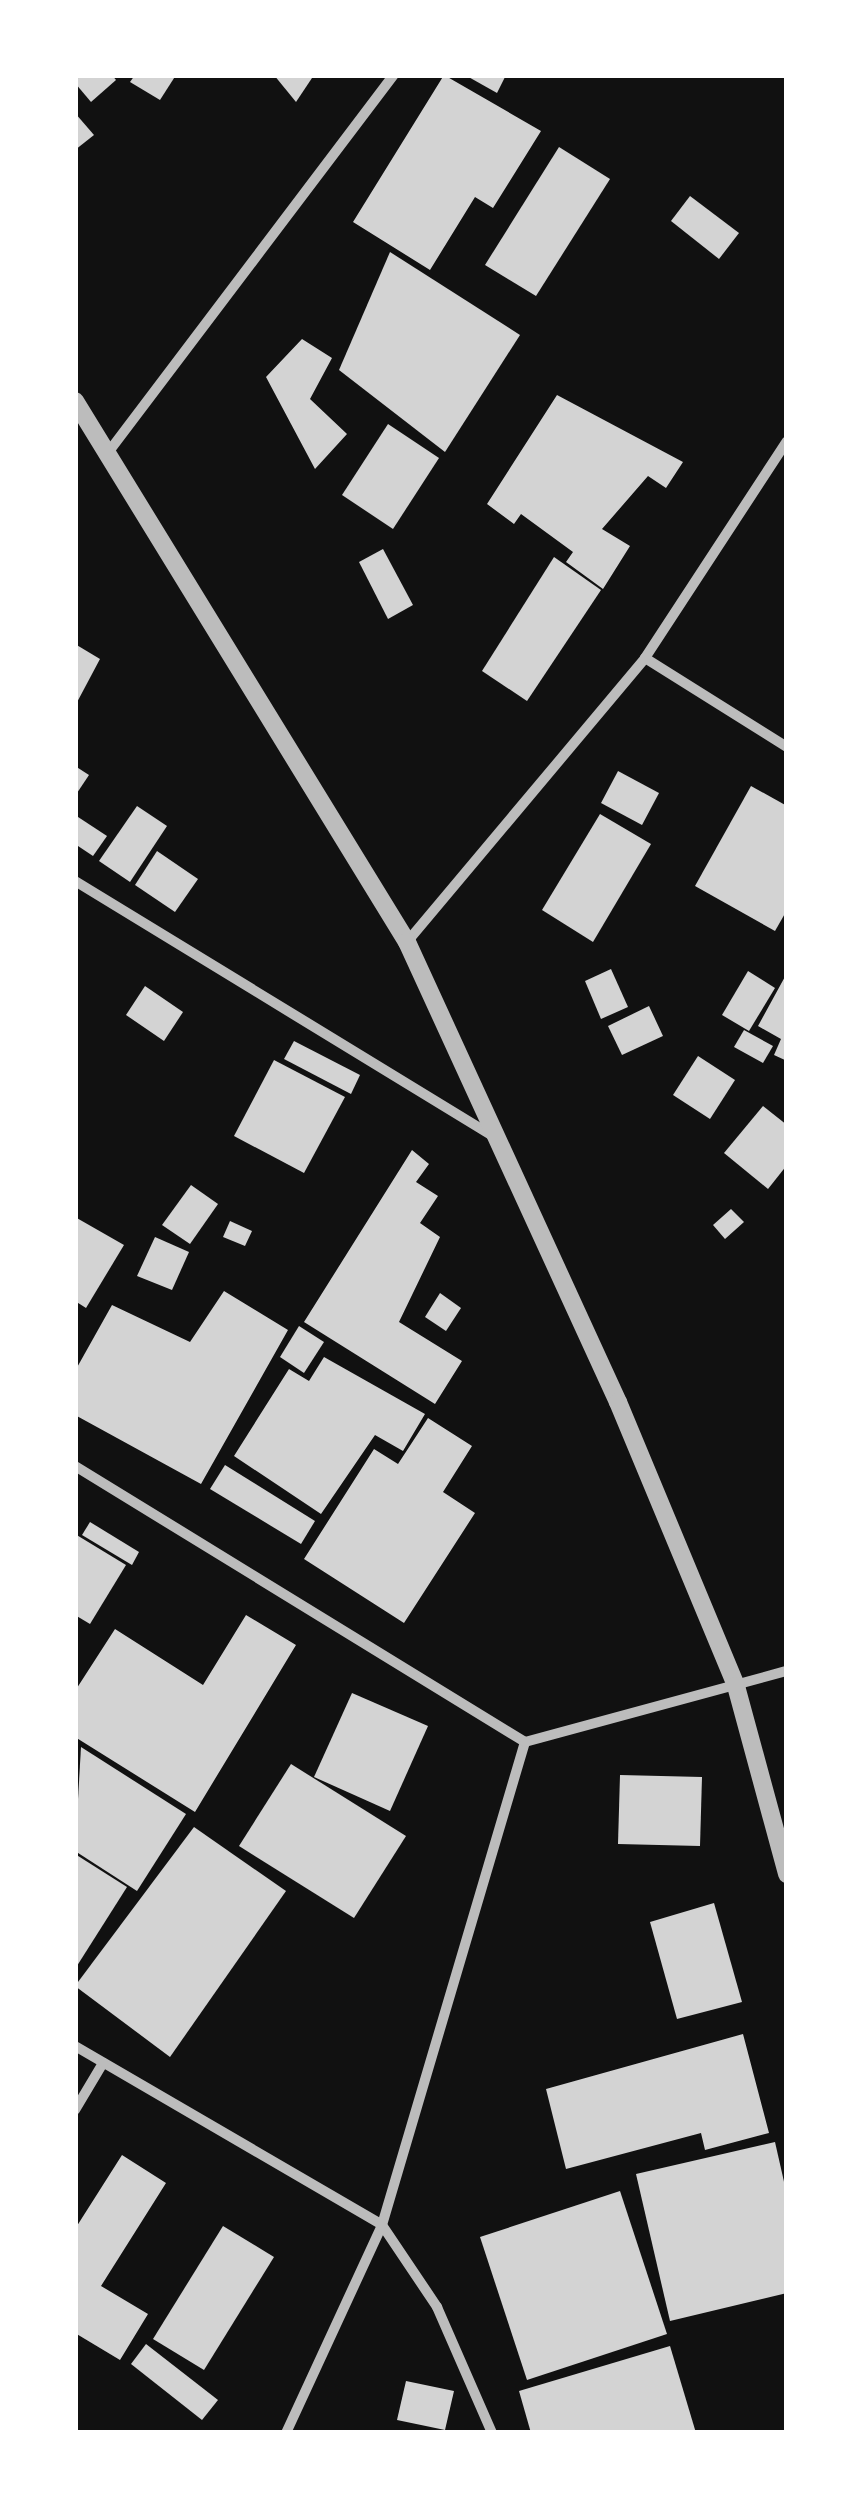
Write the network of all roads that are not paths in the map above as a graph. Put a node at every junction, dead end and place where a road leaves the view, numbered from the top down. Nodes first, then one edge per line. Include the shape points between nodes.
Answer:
1 (394, 75) edge
2 (75, 401) edge
3 (787, 441) edge
4 (110, 450) junction
5 (645, 658) junction
6 (787, 747) edge
7 (75, 881) edge
8 (408, 942) junction
9 (493, 1136) junction
10 (75, 1466) edge
11 (787, 1671) edge
12 (736, 1686) junction
13 (525, 1742) junction
14 (787, 1874) edge
15 (75, 2046) edge
16 (103, 2063) junction
17 (75, 2110) edge
18 (382, 2225) junction
19 (286, 2433) edge
20 (492, 2433) edge

1 - 4 street
2 - 4 street
3 - 5 street
4 - 8 street
5 - 6 street
5 - 8 street
7 - 9 street
8 - 9 street
9 - 12 street via 618,1402
10 - 13 street
11 - 12 street
12 - 13 street
12 - 14 street
13 - 18 street
15 - 16 street
16 - 17 street
16 - 18 street
18 - 19 street
18 - 20 street via 437,2307

